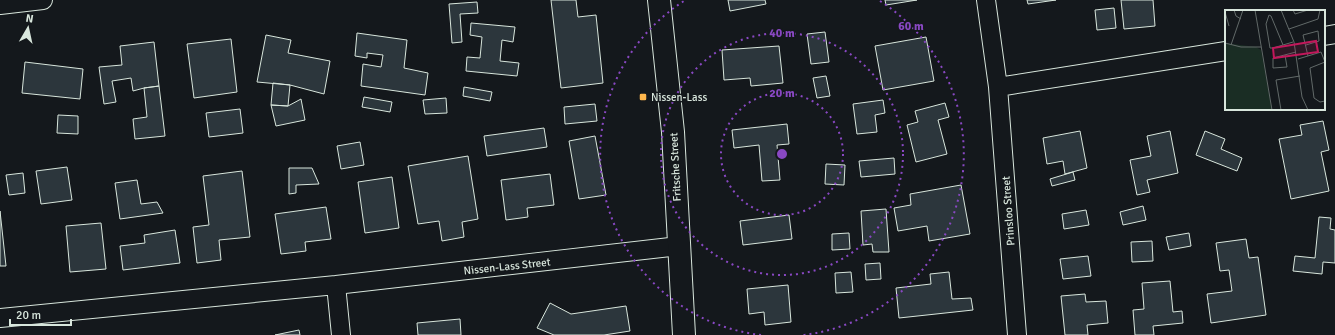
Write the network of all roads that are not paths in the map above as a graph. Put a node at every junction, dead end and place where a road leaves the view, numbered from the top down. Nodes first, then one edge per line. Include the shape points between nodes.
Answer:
1 (43, 0) edge
2 (659, 0) edge
3 (986, 0) edge
4 (0, 5) edge
5 (1335, 34) edge
6 (1325, 36) edge
7 (1225, 51) edge
8 (998, 87) junction
9 (679, 246) junction
10 (336, 285) junction
11 (0, 318) edge
12 (341, 335) edge
13 (684, 335) edge
14 (1018, 335) edge

1 - 4 street
2 - 9 street, Fritsche Street via 673,132
3 - 8 street, Prinsloo Street
5 - 6 street
7 - 8 street
8 - 14 street, Prinsloo Street
9 - 10 street, Nissen-Lass Street
9 - 13 street, Fritsche Street
10 - 11 street, Nissen-Lass Street
10 - 12 street

